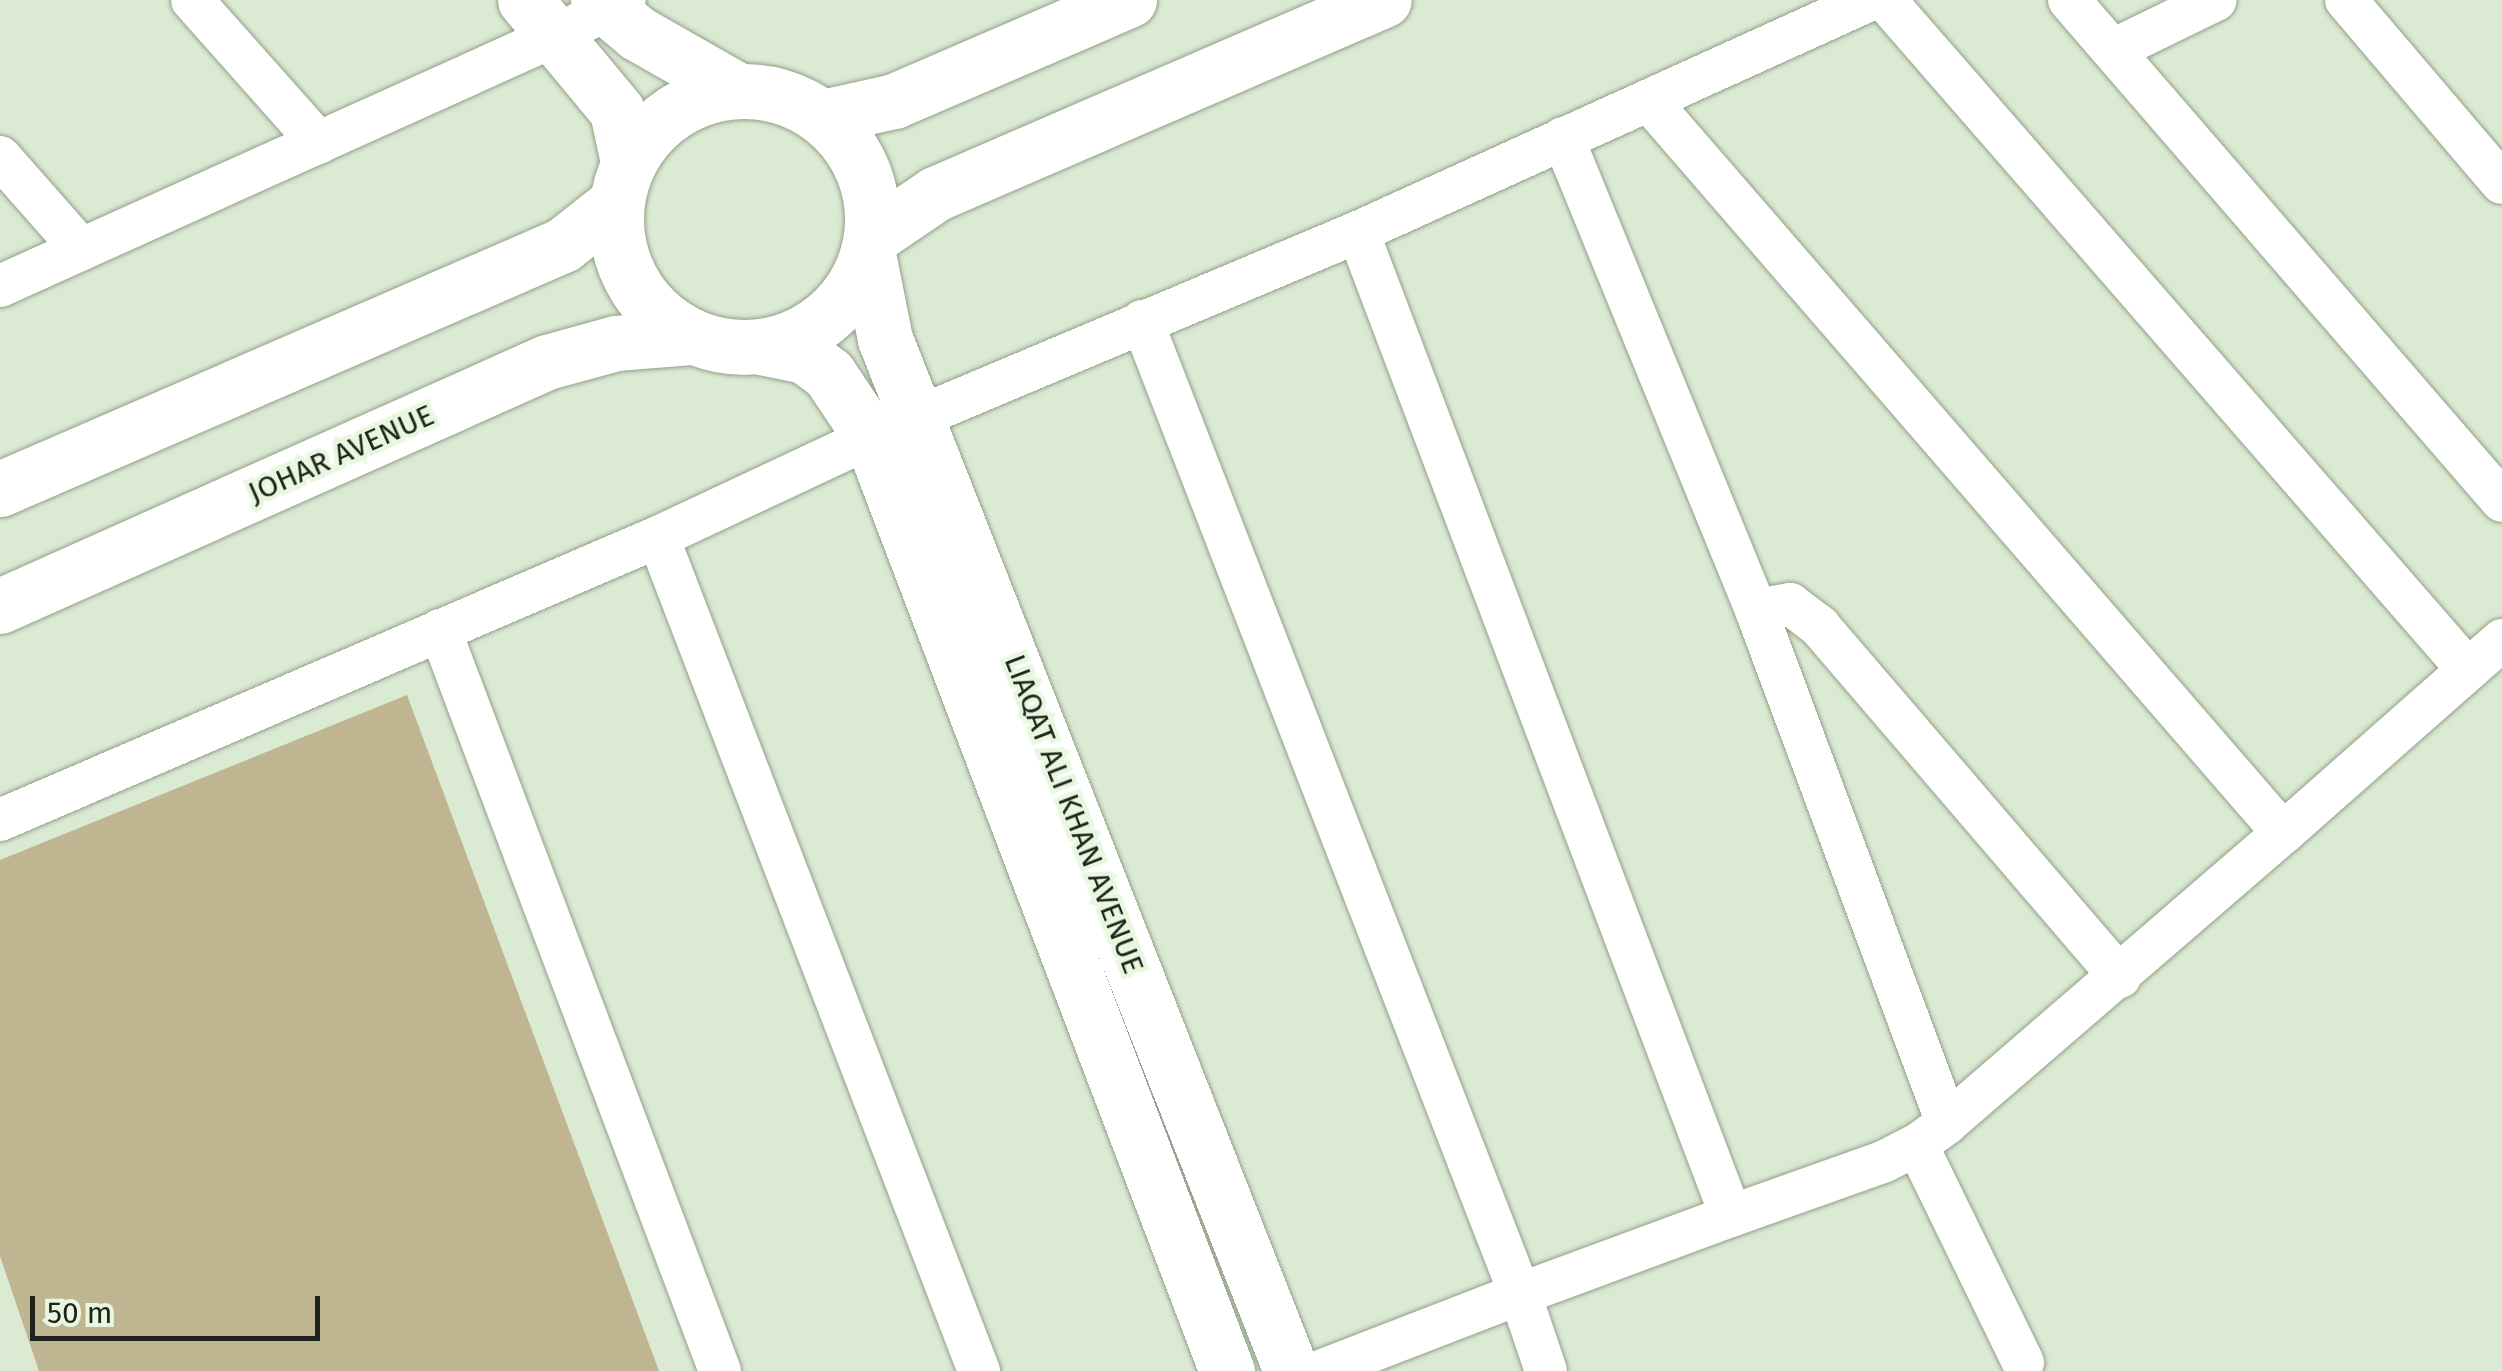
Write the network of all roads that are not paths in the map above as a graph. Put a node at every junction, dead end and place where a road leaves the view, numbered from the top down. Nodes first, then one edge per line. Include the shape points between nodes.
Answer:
1 (192, 0) edge
2 (1128, 0) edge
3 (1384, 0) edge
4 (1870, 0) edge
5 (1885, 0) edge
6 (2069, 0) edge
7 (2216, 0) edge
8 (2346, 0) edge
9 (610, 3) edge
10 (541, 18) edge
11 (2113, 50) junction
12 (737, 90) junction
13 (1650, 102) junction
14 (822, 116) junction
15 (1563, 138) junction
16 (318, 142) junction
17 (0, 157) edge
18 (622, 182) junction
19 (2502, 183) edge
20 (1358, 232) junction
21 (870, 246) junction
22 (80, 249) junction
23 (0, 286) edge
24 (1142, 321) junction
25 (692, 337) junction
26 (761, 347) junction
27 (895, 427) junction
28 (0, 489) edge
29 (2502, 500) edge
30 (658, 537) junction
31 (0, 606) edge
32 (1756, 610) junction
33 (440, 630) junction
34 (2502, 640) edge
35 (2468, 670) junction
36 (0, 820) edge
37 (2283, 834) junction
38 (2120, 978) junction
39 (1932, 1134) junction
40 (1732, 1216) junction
41 (1520, 1294) junction
42 (2017, 1368) edge
43 (720, 1371) edge
44 (979, 1371) edge
45 (1226, 1371) edge
46 (1290, 1371) edge
47 (1320, 1371) edge
48 (1546, 1371) edge

1 - 16 street
2 - 14 street via 894,100
3 - 21 street via 935,194
4 - 13 street
5 - 35 street
6 - 11 street
7 - 11 street
8 - 19 street
9 - 10 street
9 - 12 street via 697,71
10 - 16 street
10 - 18 street via 617,112
11 - 29 street
12 - 14 street via 782,96
12 - 18 street via 680,108 650,130
13 - 15 street
13 - 37 street
14 - 21 street via 863,170 872,202
15 - 20 street
15 - 32 street
16 - 22 street
17 - 22 street
18 - 25 street via 616,236 624,267 664,320
18 - 28 street via 564,245
20 - 24 street
20 - 40 street
21 - 26 street via 836,310 802,335
21 - 27 street, LIAQAT ALI KHAN AVENUE
22 - 23 street
24 - 27 street
24 - 41 street
25 - 26 street via 726,347
25 - 31 street, JOHAR AVENUE via 616,343 548,362
26 - 27 street, LIAQAT ALI KHAN AVENUE via 805,356
27 - 30 street
27 - 45 street, LIAQAT ALI KHAN AVENUE
27 - 46 street, LIAQAT ALI KHAN AVENUE
30 - 33 street
30 - 44 street
32 - 38 street via 1790,604 1820,627
32 - 39 street
33 - 36 street
33 - 43 street
34 - 35 street
35 - 37 street
37 - 38 street
38 - 39 street
39 - 40 street via 1883,1162
39 - 42 street
40 - 41 street
41 - 47 street
41 - 48 street

